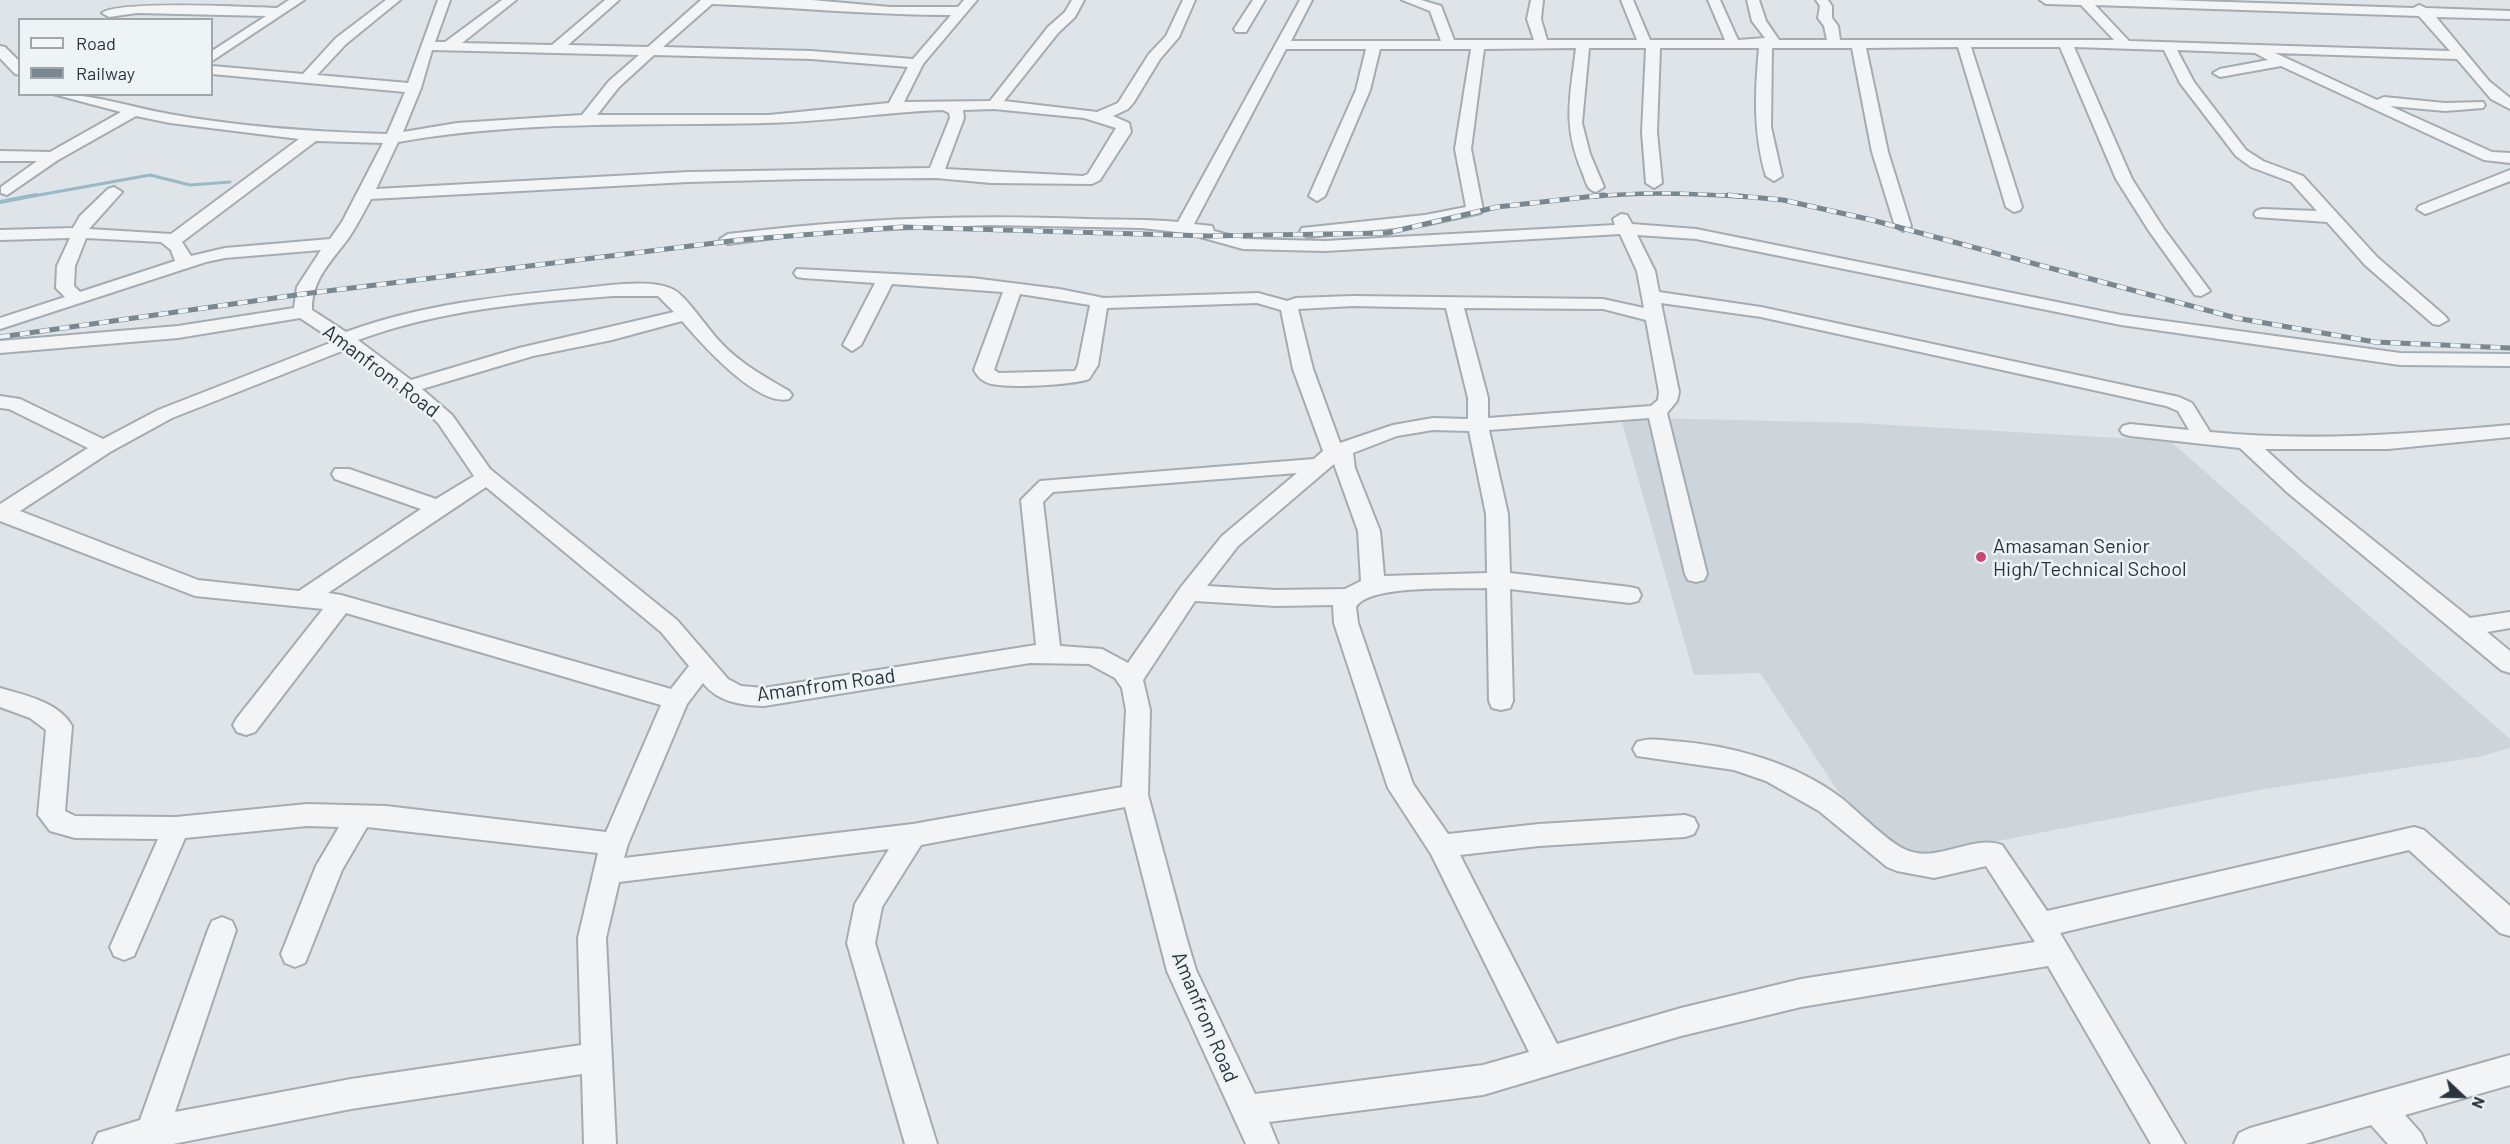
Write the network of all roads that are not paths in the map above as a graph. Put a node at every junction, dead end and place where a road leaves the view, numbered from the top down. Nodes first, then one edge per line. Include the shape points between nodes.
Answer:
1 (97, 0) edge
2 (298, 0) edge
3 (393, 0) edge
4 (444, 0) edge
5 (510, 0) edge
6 (613, 0) edge
7 (709, 0) edge
8 (971, 0) edge
9 (1078, 0) edge
10 (1189, 0) edge
11 (1258, 0) edge
12 (1306, 0) edge
13 (1408, 0) edge
14 (1537, 0) edge
15 (1627, 0) edge
16 (1714, 0) edge
17 (1753, 0) edge
18 (1822, 0) edge
19 (2046, 0) edge
20 (2407, 0) edge
21 (805, 1) edge
22 (2083, 1) edge
23 (1438, 4) edge
24 (901, 5) edge
25 (961, 11) junction
26 (280, 12) junction
27 (2427, 14) junction
28 (2510, 15) edge
29 (113, 16) edge
30 (1241, 30) dead end
31 (1834, 41) junction
32 (1770, 42) junction
33 (1858, 42) junction
34 (1963, 42) junction
35 (1733, 43) junction
36 (2065, 43) junction
37 (2124, 43) junction
38 (1649, 44) junction
39 (1282, 45) junction
40 (1449, 45) junction
41 (1478, 45) junction
42 (1542, 45) junction
43 (1583, 45) junction
44 (2168, 45) junction
45 (426, 46) junction
46 (449, 46) junction
47 (1374, 46) junction
48 (2251, 48) junction
49 (555, 49) junction
50 (0, 51) edge
51 (649, 51) junction
52 (216, 52) edge
53 (2462, 55) junction
54 (2282, 62) junction
55 (917, 63) junction
56 (18, 69) edge
57 (213, 70) edge
58 (2220, 73) dead end
59 (307, 78) junction
60 (414, 88) junction
61 (70, 96) edge
62 (142, 96) edge
63 (2365, 100) junction
64 (994, 105) junction
65 (2478, 105) dead end
66 (2510, 105) edge
67 (128, 108) junction
68 (894, 108) junction
69 (955, 109) junction
70 (1121, 114) junction
71 (585, 119) junction
72 (313, 136) junction
73 (392, 139) junction
74 (0, 156) edge
75 (53, 157) junction
76 (2489, 157) junction
77 (2510, 158) edge
78 (2510, 167) edge
79 (936, 173) junction
80 (2510, 175) edge
81 (1774, 176) dead end
82 (1654, 183) dead end
83 (1596, 187) dead end
84 (7, 190) dead end
85 (114, 192) dead end
86 (365, 194) junction
87 (1317, 196) dead end
88 (2014, 207) dead end
89 (2425, 209) dead end
90 (2262, 214) dead end
91 (2332, 217) junction
92 (1623, 222) junction
93 (1903, 226) dead end
94 (1187, 229) junction
95 (79, 233) junction
96 (0, 235) edge
97 (728, 239) dead end
98 (172, 241) junction
99 (335, 244) junction
100 (184, 263) junction
101 (803, 273) dead end
102 (886, 279) junction
103 (1013, 289) junction
104 (2201, 291) dead end
105 (1651, 296) junction
106 (76, 298) junction
107 (1100, 303) junction
108 (1454, 303) junction
109 (1289, 307) junction
110 (303, 312) junction
111 (686, 314) junction
112 (1654, 316) junction
113 (2439, 320) dead end
114 (0, 324) edge
115 (347, 341) junction
116 (852, 345) dead end
117 (0, 347) edge
118 (2510, 360) edge
119 (407, 387) junction
120 (782, 395) dead end
121 (0, 402) edge
122 (1657, 412) junction
123 (1478, 425) junction
124 (2130, 430) dead end
125 (2510, 431) edge
126 (2204, 438) junction
127 (2246, 442) junction
128 (103, 447) junction
129 (1332, 456) junction
130 (342, 474) dead end
131 (487, 477) junction
132 (438, 507) junction
133 (1, 513) edge
134 (1696, 574) dead end
135 (1500, 580) junction
136 (1373, 585) junction
137 (1189, 593) junction
138 (1630, 595) dead end
139 (1350, 597) junction
140 (305, 598) junction
141 (341, 603) junction
142 (2510, 620) edge
143 (2468, 627) junction
144 (1049, 653) junction
145 (2510, 664) edge
146 (702, 666) junction
147 (1131, 678) junction
148 (0, 697) edge
149 (676, 700) junction
150 (1501, 701) dead end
151 (246, 725) dead end
152 (1646, 749) dead end
153 (1135, 795) junction
154 (359, 818) junction
155 (1685, 825) dead end
156 (176, 828) junction
157 (913, 835) junction
158 (614, 844) junction
159 (1441, 846) junction
160 (606, 872) junction
161 (2510, 924) edge
162 (2040, 926) junction
163 (222, 930) dead end
164 (124, 947) dead end
165 (2054, 952) junction
166 (296, 954) dead end
167 (594, 1058) junction
168 (1550, 1062) junction
169 (2510, 1070) edge
170 (2378, 1109) junction
171 (1246, 1110) junction
172 (152, 1133) junction
173 (109, 1144) edge
174 (600, 1144) edge
175 (921, 1144) edge
176 (1262, 1144) edge
177 (2169, 1144) edge
178 (2250, 1144) edge
179 (2409, 1144) edge

1 - 29 street
2 - 26 street
3 - 59 street via 341,41
4 - 45 street, Amanfrom Road
5 - 46 street
6 - 49 street
7 - 21 street
7 - 51 street
8 - 25 street
9 - 64 street
10 - 70 street via 1172,37 1154,57
11 - 30 street
12 - 39 street
13 - 23 street
14 - 42 street via 1534,19
15 - 38 street
16 - 35 street
17 - 32 street
18 - 31 street
19 - 22 street
20 - 27 street
21 - 24 street
22 - 27 street
22 - 37 street
23 - 40 street
24 - 25 street
25 - 55 street
26 - 29 street via 138,9
26 - 52 street
27 - 28 street
27 - 53 street
31 - 32 street
31 - 33 street
32 - 35 street
32 - 81 street via 1761,111 1763,140
33 - 34 street
33 - 93 street via 1880,152
34 - 36 street
34 - 88 street
35 - 38 street
36 - 37 street
36 - 104 street via 2124,179
37 - 44 street
38 - 43 street
38 - 82 street via 1654,83 1648,158
39 - 47 street
39 - 94 street
40 - 41 street
40 - 47 street
41 - 42 street
41 - 94 street via 1463,149 1476,210 1316,232
42 - 43 street
43 - 83 street via 1575,123 1582,154
44 - 48 street
44 - 91 street via 2187,83 2241,153 2257,164 2295,178
45 - 46 street
45 - 60 street, Amanfrom Road
46 - 49 street
47 - 87 street via 1363,90
48 - 53 street
48 - 54 street
49 - 51 street
50 - 56 street
51 - 55 street via 811,55
51 - 71 street
53 - 66 street via 2486,87
54 - 58 street
54 - 63 street
55 - 68 street
57 - 59 street
59 - 60 street
60 - 73 street, Amanfrom Road
61 - 67 street
62 - 67 street
63 - 65 street via 2445,107
63 - 76 street
64 - 69 street
64 - 70 street via 1099,116
67 - 72 street via 170,119
67 - 75 street
68 - 69 street
68 - 71 street via 769,119
69 - 79 street via 955,125
70 - 79 street via 1123,132 1091,180
71 - 73 street via 457,127
72 - 73 street
72 - 98 street
73 - 86 street, Amanfrom Road
74 - 75 street
75 - 84 street
76 - 77 street
76 - 78 street
79 - 86 street via 688,177
80 - 89 street
85 - 95 street via 87,219
86 - 99 street, Amanfrom Road
90 - 91 street
91 - 113 street via 2371,261
92 - 94 street via 1325,246 1243,244
92 - 105 street via 1646,271
92 - 118 street via 1740,242 1836,265 2121,321 2400,359
94 - 97 street via 1142,223 990,220 822,227
95 - 96 street
95 - 98 street via 154,235
95 - 106 street via 67,256 64,278 65,288
98 - 100 street
99 - 100 street via 225,253
99 - 110 street, Amanfrom Road via 307,282
100 - 106 street
101 - 102 street
102 - 103 street via 912,278
102 - 116 street
103 - 107 street
103 - 107 street via 984,370 996,379 1082,375 1088,365
105 - 112 street
105 - 126 street via 1752,310 2172,401 2185,407
106 - 114 street
107 - 109 street via 1258,298
108 - 109 street via 1331,302 1296,303
108 - 112 street via 1603,304
108 - 123 street via 1478,398
109 - 129 street via 1303,369
110 - 115 street, Amanfrom Road
110 - 117 street via 178,332
111 - 115 street via 669,294 661,291 606,291 507,300 423,315 366,331
111 - 119 street via 548,347
111 - 120 street via 716,349 745,374
112 - 122 street via 1669,392
115 - 119 street, Amanfrom Road
115 - 128 street via 165,414
119 - 131 street, Amanfrom Road via 445,419
121 - 128 street via 13,403
122 - 123 street
122 - 134 street
123 - 129 street via 1433,424 1393,431
123 - 135 street via 1497,514
124 - 126 street
125 - 127 street via 2388,443
126 - 127 street
127 - 143 street via 2295,488
128 - 133 street
129 - 136 street via 1345,468 1369,531
129 - 137 street via 1230,541
129 - 144 street via 1047,486 1032,500
130 - 132 street
131 - 132 street
131 - 146 street, Amanfrom Road via 662,619
132 - 140 street
133 - 140 street via 195,588
135 - 136 street
135 - 138 street
135 - 150 street
136 - 139 street
137 - 139 street
137 - 147 street
139 - 159 street via 1344,607 1346,622 1401,788
140 - 141 street
141 - 149 street
141 - 151 street
142 - 143 street
143 - 145 street
144 - 146 street, Amanfrom Road via 764,697 728,691
144 - 147 street, Amanfrom Road via 1089,654
146 - 149 street
147 - 153 street, Amanfrom Road via 1138,710
148 - 156 street via 39,711 59,726 51,815 59,823 75,827
149 - 158 street
152 - 162 street via 1735,760 1775,774 1828,803 1897,859 1934,866 1992,853
153 - 157 street
153 - 171 street, Amanfrom Road via 1182,971
154 - 156 street via 307,815
154 - 158 street via 386,817
154 - 166 street via 330,866
155 - 159 street
156 - 164 street
157 - 160 street
157 - 175 street via 869,904 861,943
158 - 160 street
159 - 168 street
160 - 167 street via 592,938
161 - 162 street via 2414,838
162 - 165 street
163 - 172 street
165 - 168 street via 1801,993 1681,1022
165 - 177 street
167 - 172 street via 374,1091
167 - 174 street
168 - 171 street via 1483,1080
169 - 170 street
170 - 178 street
170 - 179 street
171 - 176 street, Amanfrom Road
172 - 173 street

